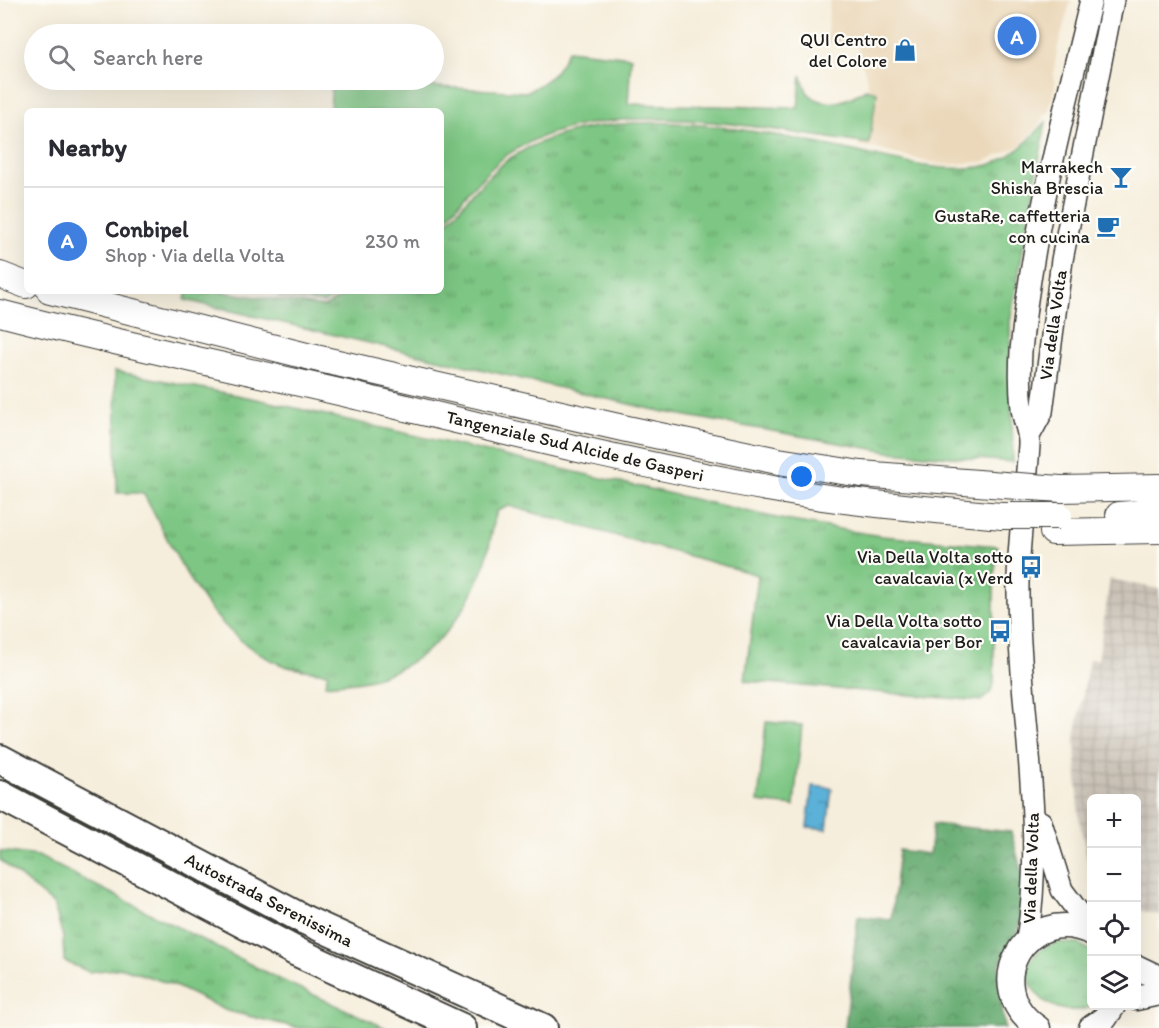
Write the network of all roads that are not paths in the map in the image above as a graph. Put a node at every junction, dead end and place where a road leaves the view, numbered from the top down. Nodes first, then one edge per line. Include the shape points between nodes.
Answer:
1 (1091, 0) edge
2 (1113, 0) edge
3 (0, 277) edge
4 (24, 284) edge
5 (64, 294) edge
6 (0, 313) edge
7 (1029, 436) junction
8 (1159, 487) edge
9 (1159, 512) edge
10 (1056, 524) junction
11 (1159, 530) edge
12 (0, 759) edge
13 (0, 795) edge
14 (1034, 795) junction
15 (1087, 926) edge
16 (1087, 930) edge
17 (1028, 940) junction
18 (1141, 969) edge
19 (1159, 978) edge
20 (1159, 993) edge
21 (1141, 997) edge
22 (1014, 1000) junction
23 (1110, 1010) edge
24 (462, 1028) edge
25 (543, 1028) edge
26 (1012, 1028) edge
27 (1038, 1028) edge
28 (1091, 1028) edge

1 - 7 main road, Via della Volta via 1038,239 1021,352 1022,410
2 - 7 main road, Via della Volta via 1062,261 1042,412
3 - 4 highway, Tangenziale Sud Alcide de Gasperi
5 - 8 highway, Tangenziale Sud Alcide de Gasperi, bridge via 311,357 778,461 861,474 1061,489
6 - 10 highway, Tangenziale Sud Alcide de Gasperi, bridge via 617,458 865,504 1003,524
7 - 14 main road, Via della Volta via 1018,592
9 - 10 highway, Tangenziale Sud Alcide de Gasperi
10 - 11 highway
12 - 25 highway, Autostrada Serenissima via 305,920
13 - 24 highway, Autostrada Serenissima via 297,952
14 - 15 main road, Via della Volta via 1055,874
14 - 17 main road, Via della Volta via 1034,879
16 - 17 main road via 1073,926 1048,928
17 - 22 main road via 1011,968
18 - 19 main road
20 - 21 main road
22 - 26 main road
22 - 27 main road via 1020,1012
23 - 28 main road

